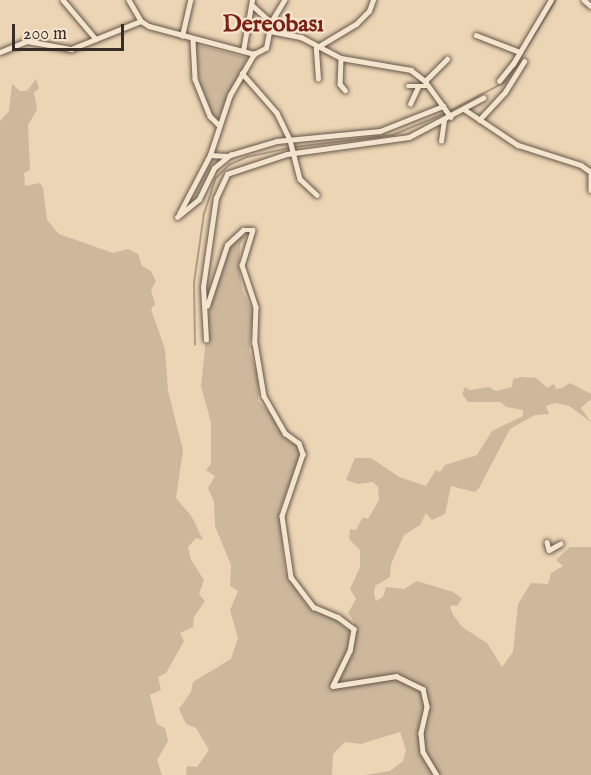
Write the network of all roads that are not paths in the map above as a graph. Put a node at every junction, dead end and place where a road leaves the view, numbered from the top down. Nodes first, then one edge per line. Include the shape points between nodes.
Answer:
1 (63, 0) edge
2 (129, 0) edge
3 (190, 0) edge
4 (284, 0) edge
5 (372, 0) edge
6 (551, 0) edge
7 (584, 0) edge
8 (250, 2) edge
9 (591, 6) edge
10 (141, 21) junction
11 (271, 22) junction
12 (270, 31) junction
13 (476, 35) dead end
14 (182, 36) junction
15 (96, 39) junction
16 (193, 40) junction
17 (318, 46) junction
18 (243, 51) junction
19 (0, 52) edge
20 (520, 52) junction
21 (254, 54) junction
22 (341, 58) junction
23 (447, 58) dead end
24 (524, 61) dead end
25 (242, 73) junction
26 (318, 79) dead end
27 (499, 81) dead end
28 (426, 83) junction
29 (408, 86) dead end
30 (418, 87) junction
31 (345, 90) dead end
32 (483, 98) dead end
33 (410, 104) dead end
34 (443, 105) junction
35 (464, 109) junction
36 (451, 117) junction
37 (444, 120) junction
38 (479, 120) junction
39 (219, 125) junction
40 (290, 140) junction
41 (441, 141) dead end
42 (294, 153) junction
43 (210, 155) junction
44 (230, 156) junction
45 (591, 174) edge
46 (591, 190) edge
47 (317, 195) dead end
48 (207, 306) junction
49 (206, 340) dead end
50 (547, 542) dead end
51 (560, 544) dead end
52 (437, 775) edge

1 - 15 street
2 - 10 street
3 - 14 street
4 - 11 street
5 - 17 street via 369,11 356,24
6 - 20 street
7 - 9 street
8 - 11 street
8 - 18 street
10 - 14 street
10 - 15 street
11 - 12 street
12 - 17 street via 301,37
12 - 21 street via 266,48
13 - 20 street
14 - 16 street
15 - 19 street via 71,50 27,41
16 - 18 street
16 - 39 street via 195,80 210,116
17 - 22 street
17 - 26 street
18 - 21 street
20 - 27 street
21 - 25 street
22 - 28 street via 411,70
22 - 31 street via 340,84
23 - 28 street
24 - 38 street via 505,92
25 - 39 street
25 - 40 street via 277,113
28 - 30 street
28 - 34 street
29 - 30 street
30 - 33 street
32 - 35 street
34 - 36 street
34 - 40 street via 380,131
35 - 36 street
35 - 38 street
36 - 37 street
37 - 41 street
37 - 42 street via 409,137
38 - 45 street via 518,145 581,165
39 - 43 street
40 - 42 street
40 - 44 street
42 - 47 street via 300,178
42 - 48 street via 238,169 222,181 206,268
43 - 44 street
43 - 44 street via 177,217 199,199 214,168
45 - 46 street
48 - 49 street
48 - 52 street via 227,245 243,230 253,230 242,265 256,307 255,343 264,396 285,433 299,443 303,454 282,516 292,581 314,607 354,629 350,651 333,686 396,676 423,689 427,708 421,733 423,752
50 - 51 street via 549,550

